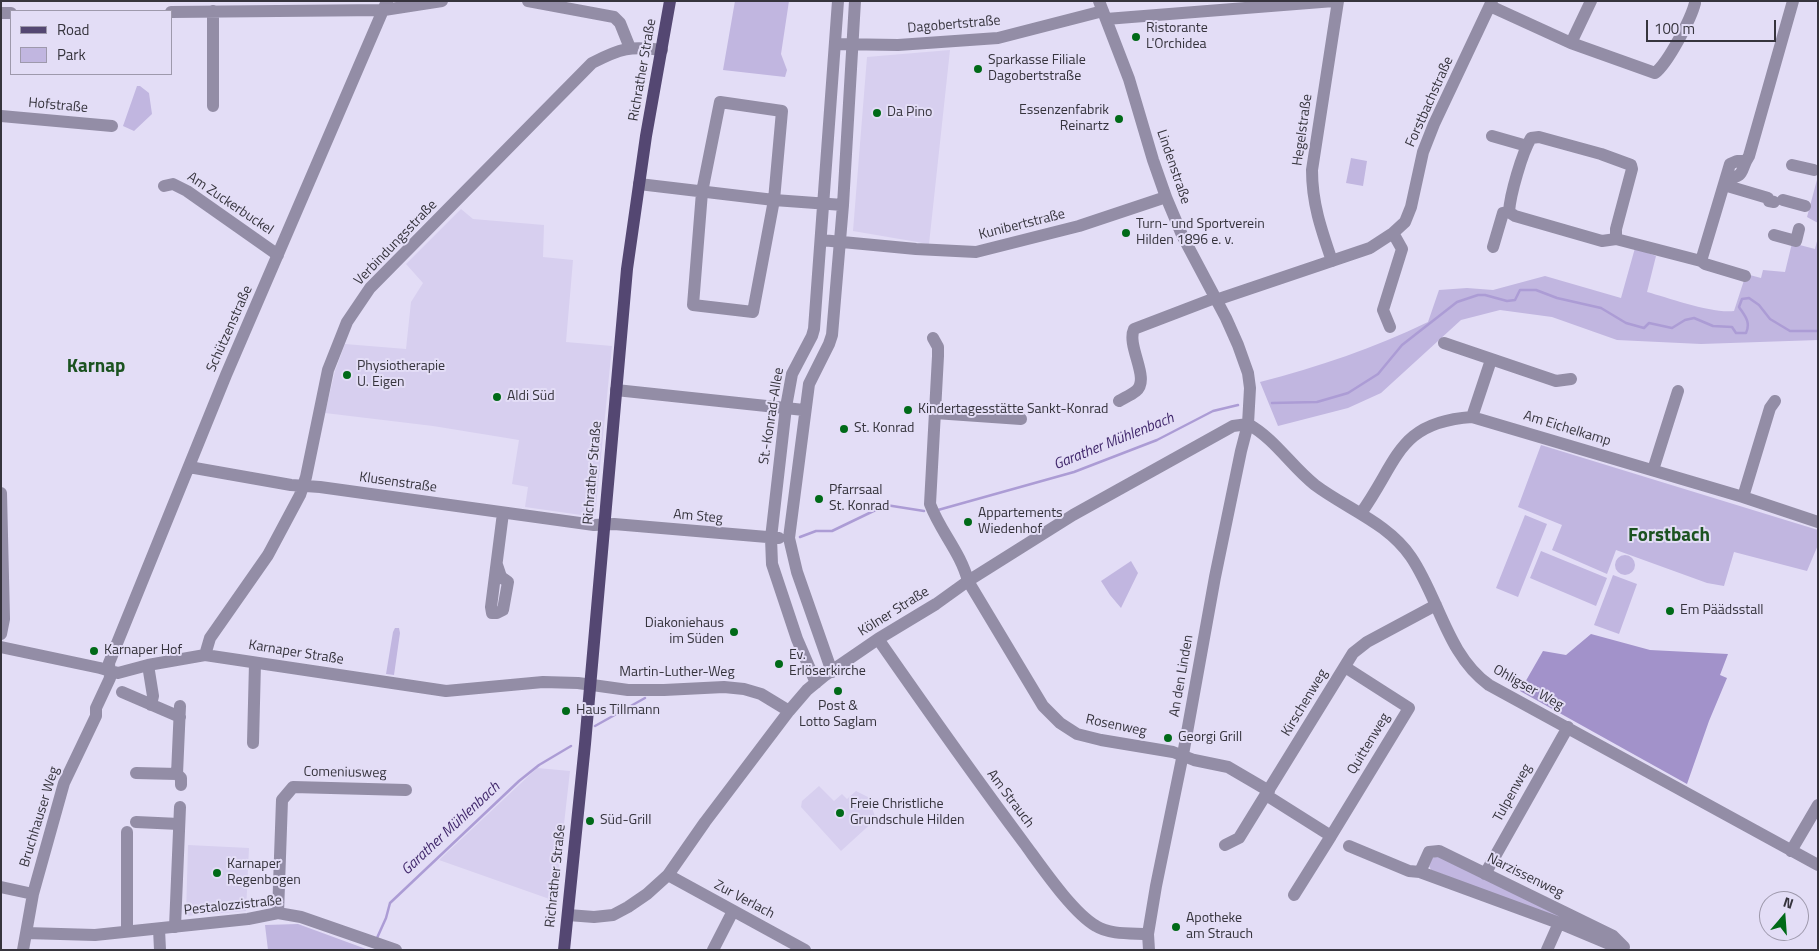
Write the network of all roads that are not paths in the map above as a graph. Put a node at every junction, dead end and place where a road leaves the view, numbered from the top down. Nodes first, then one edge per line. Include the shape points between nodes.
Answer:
1 (442, 1) edge
2 (528, 1) edge
3 (670, 1) edge
4 (838, 1) edge
5 (855, 1) edge
6 (1336, 1) edge
7 (1591, 1) edge
8 (1793, 1) edge
9 (1696, 3) dead end
10 (1491, 4) edge
11 (386, 6) edge
12 (195, 7) edge
13 (1103, 10) edge
14 (213, 11) junction
15 (172, 12) edge
16 (1571, 43) junction
17 (835, 44) junction
18 (854, 44) junction
19 (630, 48) junction
20 (662, 50) junction
21 (213, 106) dead end
22 (1, 116) edge
23 (112, 126) dead end
24 (1492, 136) dead end
25 (1527, 146) junction
26 (1792, 165) dead end
27 (1814, 170) dead end
28 (1725, 181) junction
29 (639, 184) junction
30 (164, 186) dead end
31 (702, 192) junction
32 (1166, 197) junction
33 (774, 200) junction
34 (823, 204) junction
35 (843, 205) junction
36 (1805, 206) dead end
37 (1509, 212) junction
38 (1798, 229) dead end
39 (1393, 233) junction
40 (1774, 235) dead end
41 (1616, 238) junction
42 (821, 240) junction
43 (840, 243) junction
44 (1493, 247) dead end
45 (278, 255) junction
46 (1332, 261) junction
47 (1701, 261) junction
48 (1745, 276) dead end
49 (1216, 299) junction
50 (1390, 327) dead end
51 (933, 338) dead end
52 (1444, 343) dead end
53 (1491, 360) junction
54 (1571, 380) dead end
55 (616, 390) junction
56 (1678, 391) dead end
57 (1775, 401) dead end
58 (1119, 402) dead end
59 (786, 407) junction
60 (804, 410) junction
61 (935, 413) junction
62 (1472, 417) junction
63 (1021, 420) dead end
64 (1248, 424) junction
65 (189, 467) junction
66 (1653, 470) junction
67 (303, 487) junction
68 (1, 493) edge
69 (1743, 497) junction
70 (503, 513) junction
71 (1361, 513) junction
72 (1818, 522) edge
73 (604, 525) junction
74 (771, 538) junction
75 (789, 538) junction
76 (497, 565) dead end
77 (968, 581) junction
78 (1436, 606) junction
79 (1, 634) edge
80 (878, 639) junction
81 (1, 647) edge
82 (205, 655) junction
83 (255, 663) junction
84 (148, 665) junction
85 (1345, 667) junction
86 (110, 671) junction
87 (832, 672) junction
88 (816, 683) junction
89 (590, 685) junction
90 (122, 692) dead end
91 (151, 705) junction
92 (789, 711) junction
93 (1568, 727) junction
94 (253, 743) dead end
95 (1182, 756) junction
96 (136, 773) dead end
97 (406, 790) dead end
98 (1267, 793) junction
99 (1818, 805) edge
100 (180, 807) dead end
101 (136, 822) dead end
102 (179, 824) junction
103 (127, 832) dead end
104 (1331, 836) junction
105 (1225, 845) dead end
106 (1349, 846) dead end
107 (1791, 851) junction
108 (1818, 866) edge
109 (1420, 872) junction
110 (1485, 874) junction
111 (668, 875) junction
112 (1, 887) edge
113 (33, 894) junction
114 (1294, 895) dead end
115 (734, 911) junction
116 (278, 913) junction
117 (568, 914) junction
118 (1559, 923) junction
119 (175, 927) junction
120 (159, 929) junction
121 (127, 931) junction
122 (26, 932) junction
123 (1148, 934) junction
124 (1626, 948) edge
125 (23, 950) edge
126 (160, 950) edge
127 (396, 950) edge
128 (564, 950) edge
129 (713, 950) edge
130 (805, 950) edge
131 (1149, 950) edge
132 (1548, 950) edge

1 - 11 street
2 - 19 street via 614,17 620,23
3 - 20 main road, Richrather Straße
4 - 17 street, St.-Konrad-Allee
5 - 18 street
6 - 13 street, Dagobertstraße
6 - 46 street, Hegelstraße via 1312,170 1317,217
7 - 16 street
8 - 28 street via 1749,156 1746,161 1730,164
9 - 16 street via 1661,68 1655,73
10 - 16 street
10 - 39 street, Forstbachstraße via 1434,124 1423,152 1405,222
11 - 14 street
11 - 45 street, Schützenstraße
12 - 14 street
12 - 15 street
13 - 18 street, Dagobertstraße via 998,38
13 - 32 street, Lindenstraße via 1129,79
14 - 21 street
17 - 18 street, Dagobertstraße
17 - 34 street, St.-Konrad-Allee
18 - 35 street
19 - 20 street, Verbindungsstraße
19 - 67 street, Verbindungsstraße via 614,52 592,64 370,288 347,322 328,370
20 - 29 main road, Richrather Straße
22 - 23 street, Hofstraße
24 - 25 street
25 - 37 street
25 - 41 street via 1532,138 1539,137 1632,165
26 - 27 street
28 - 36 street via 1769,201
28 - 47 street
29 - 31 street
29 - 55 main road, Richrather Straße
30 - 45 street, Am Zuckerbuckel via 173,184 186,191
31 - 33 street
31 - 33 street via 720,102 782,112
31 - 33 street via 693,305 753,312
32 - 43 street, Kunibertstraße via 1079,226 976,252
32 - 49 street, Lindenstraße
33 - 34 street
34 - 35 street
34 - 42 street, St.-Konrad-Allee
35 - 43 street
37 - 41 street via 1602,241
37 - 44 street via 1502,213
38 - 40 street via 1796,241
39 - 46 street, Forstbachstraße via 1370,248
39 - 50 street via 1402,249 1383,310
41 - 47 street
42 - 43 street, Kunibertstraße
42 - 59 street, St.-Konrad-Allee via 814,329 793,369
43 - 60 street via 831,339 808,384
45 - 65 street, Schützenstraße
46 - 49 street, Forstbachstraße
47 - 48 street
49 - 58 street, Forstbachstraße via 1134,329 1132,338 1141,381 1137,391
49 - 64 street, Lindenstraße via 1248,372 1251,398
51 - 61 street, Rosenweg via 938,347
52 - 53 street
53 - 54 street via 1556,381
53 - 62 street
55 - 59 street
55 - 73 main road, Richrather Straße
56 - 66 street
57 - 69 street via 1770,408
59 - 60 street
59 - 74 street, St.-Konrad-Allee
60 - 75 street
61 - 63 street
61 - 77 street, Rosenweg via 930,504 964,565
62 - 66 street, Am Eichelkamp
62 - 71 street, Am Eichelkamp via 1454,418 1420,430 1403,446
64 - 71 street, Ohligser Weg via 1265,435 1315,485
64 - 77 street, Kölner Straße via 1233,426 1178,456 1073,515
64 - 95 street, An den Linden via 1215,576
65 - 67 street, Klusenstraße
65 - 86 street, Schützenstraße via 108,663
66 - 69 street, Am Eichelkamp
67 - 70 street, Klusenstraße
67 - 82 street, Verbindungsstraße via 268,555 210,638
68 - 79 street via 4,619
69 - 72 street, Am Eichelkamp
70 - 73 street, Klusenstraße
70 - 76 street
71 - 78 street, Ohligser Weg via 1399,541 1412,558
73 - 74 street, Am Steg
73 - 89 main road, Richrather Straße
74 - 75 street, Am Steg
74 - 88 street, St.-Konrad-Allee via 772,564 797,639
75 - 87 street via 797,572
77 - 80 street, Kölner Straße
77 - 95 street, Rosenweg via 1043,706 1060,723 1077,734
78 - 85 street, Kirschenweg via 1367,642 1353,653
78 - 93 street, Ohligser Weg via 1456,647 1476,676
80 - 87 street, Kölner Straße
80 - 123 street, Am Strauch via 960,757 1046,873 1083,916 1110,932
81 - 86 street, Karnaper Straße
82 - 83 street, Karnaper Straße
82 - 84 street, Karnaper Straße
83 - 89 street, Karnaper Straße via 446,691 543,682
83 - 94 street
84 - 86 street, Karnaper Straße via 118,673
84 - 91 street via 153,696
85 - 98 street, Kirschenweg
85 - 104 street, Quittenweg via 1409,708
86 - 113 street, Bruchhauser Weg via 96,716 64,783
87 - 88 street, Kölner Straße
88 - 92 street, Kölner Straße
89 - 92 street, Martin-Luther-Weg via 628,690 744,689 761,694
89 - 117 main road, Richrather Straße
90 - 91 street
91 - 96 street via 180,712 179,780
92 - 111 street, Kölner Straße
93 - 107 street, Ohligser Weg
93 - 110 street, Tulpenweg
95 - 98 street, Rosenweg via 1232,768
95 - 123 street, An den Linden
97 - 116 street, Comeniusweg via 293,787 282,800
98 - 104 street
98 - 105 street, Kirschenweg via 1239,838
99 - 107 street
100 - 102 street
101 - 102 street
102 - 119 street
103 - 121 street
104 - 114 street, Quittenweg
106 - 109 street, Narzissenweg via 1409,871
107 - 108 street, Ohligser Weg
109 - 110 street, Narzissenweg via 1429,852 1439,850
109 - 118 street, Narzissenweg
110 - 124 street, Narzissenweg via 1613,936
111 - 115 street, Zur Verlach
111 - 117 street, Kölner Straße via 647,894 613,915
112 - 113 street
113 - 122 street, Bruchhauser Weg
115 - 129 street
115 - 130 street, Zur Verlach
116 - 119 street, Pestalozzistraße
116 - 127 street, Pestalozzistraße via 301,917
117 - 128 main road, Richrather Straße
118 - 124 street, Narzissenweg
118 - 132 street
119 - 120 street, Pestalozzistraße
120 - 121 street, Pestalozzistraße
120 - 126 street
121 - 122 street, Pestalozzistraße via 95,935
122 - 125 street, Bruchhauser Weg
123 - 131 street, An den Linden

